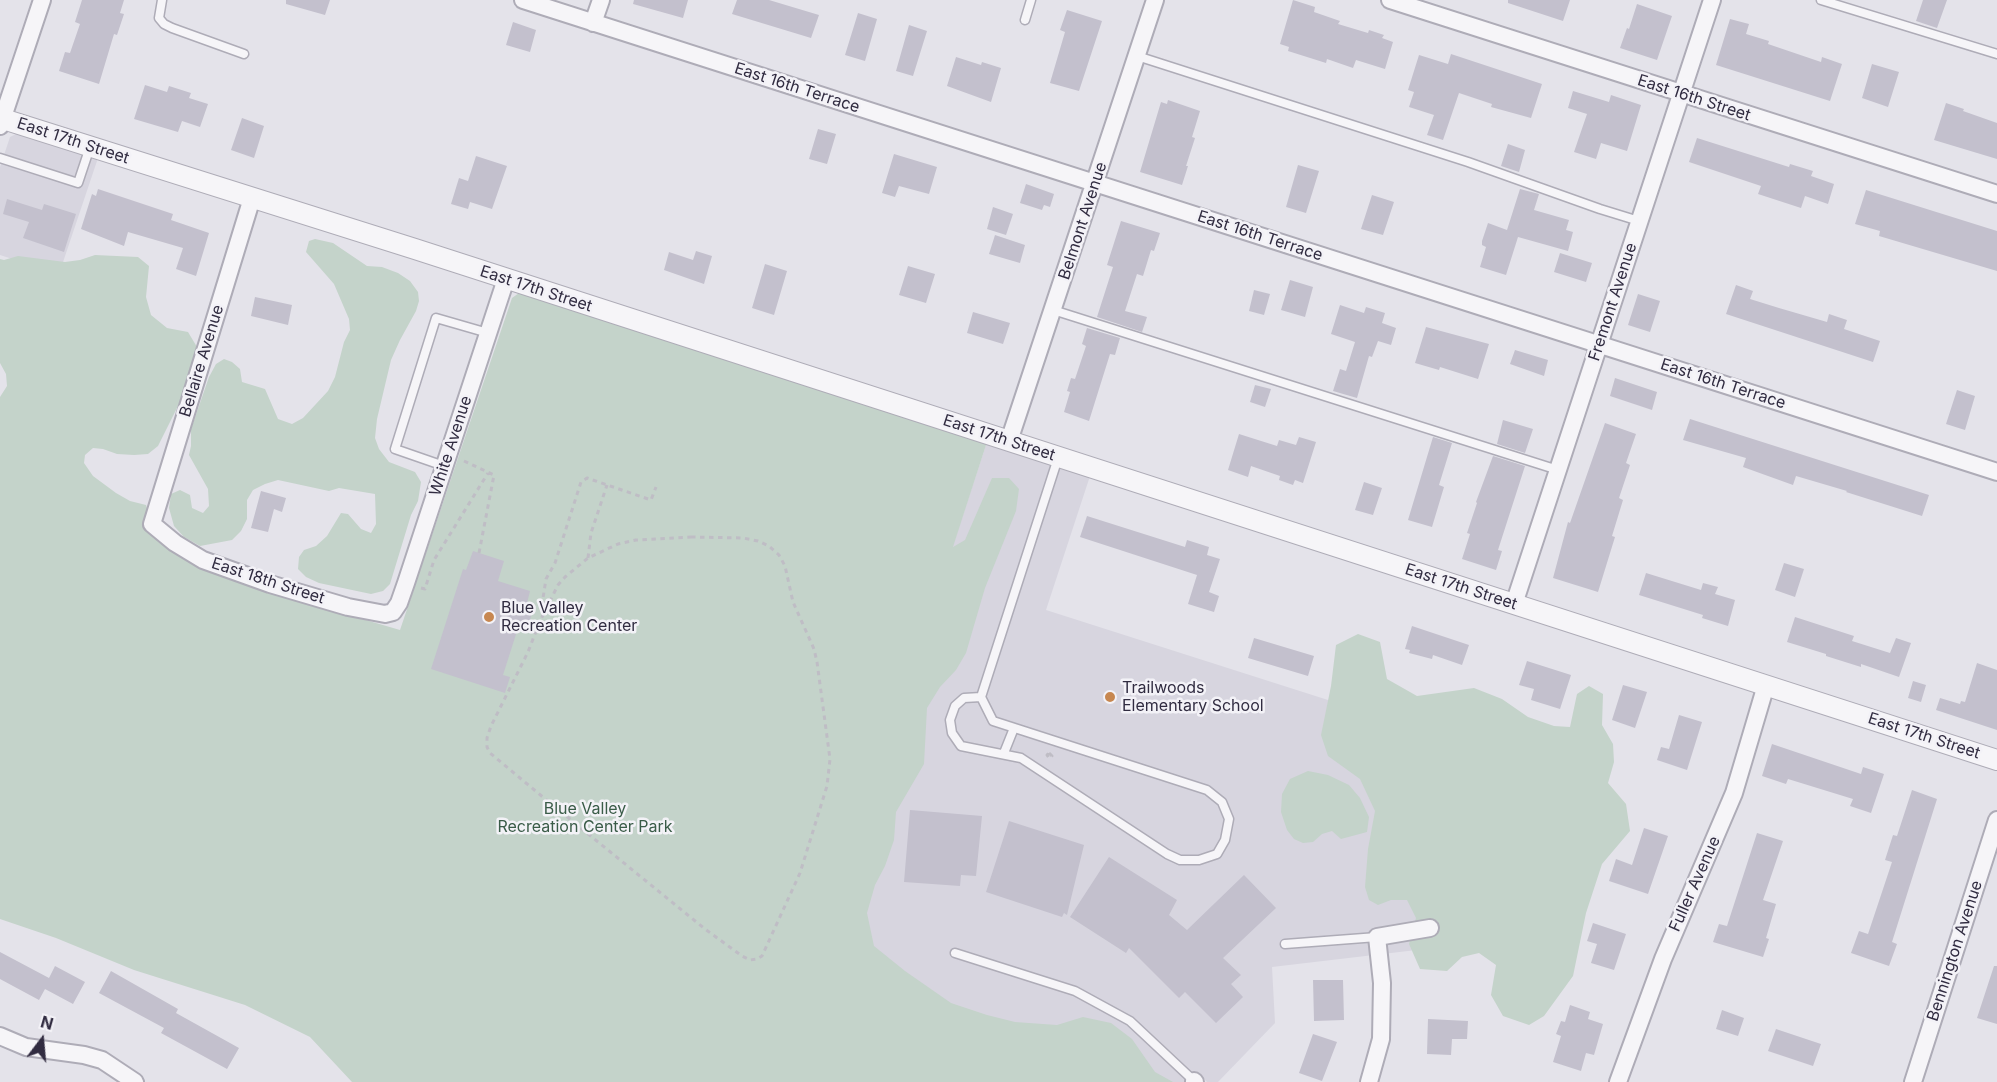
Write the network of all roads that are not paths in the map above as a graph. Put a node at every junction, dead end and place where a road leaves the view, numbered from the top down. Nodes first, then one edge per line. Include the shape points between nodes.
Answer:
1 (42, 0) edge
2 (162, 0) edge
3 (523, 0) edge
4 (601, 0) edge
5 (1031, 0) edge
6 (1155, 0) edge
7 (1390, 0) edge
8 (1712, 0) edge
9 (1821, 0) edge
10 (1025, 20) dead end
11 (593, 23) junction
12 (244, 54) dead end
13 (1997, 54) edge
14 (1137, 56) junction
15 (1681, 94) junction
16 (1, 121) edge
17 (90, 146) junction
18 (0, 158) edge
19 (1095, 183) junction
20 (1997, 194) edge
21 (252, 198) junction
22 (1639, 221) junction
23 (506, 279) junction
24 (1053, 310) junction
25 (488, 333) junction
26 (1599, 345) junction
27 (1009, 441) junction
28 (1058, 457) junction
29 (446, 460) junction
30 (1558, 470) junction
31 (1997, 472) edge
32 (152, 524) joint
33 (1514, 604) junction
34 (393, 612) joint
35 (1766, 685) junction
36 (981, 697) junction
37 (1014, 728) junction
38 (1004, 753) junction
39 (1997, 760) edge
40 (1997, 820) edge
41 (1430, 928) dead end
42 (1377, 937) junction
43 (1285, 944) dead end
44 (955, 953) dead end
45 (0, 1036) edge
46 (135, 1082) edge
47 (1195, 1082) edge
48 (1369, 1082) edge
49 (1618, 1082) edge
50 (1912, 1082) edge

1 - 16 street
2 - 12 lane via 159,18 164,24
3 - 11 street, East 16th Terrace
4 - 11 street
5 - 10 lane
6 - 14 street, Belmont Avenue
7 - 15 street, East 16th Street
8 - 15 street, Fremont Avenue
9 - 13 lane
11 - 19 street, East 16th Terrace
14 - 19 street, Belmont Avenue
14 - 22 lane
15 - 20 street, East 16th Street
15 - 22 street, Fremont Avenue
16 - 17 street, East 17th Street
17 - 18 lane via 78,183
17 - 21 street, East 17th Street
19 - 24 street, Belmont Avenue
19 - 26 street, East 16th Terrace
21 - 23 street, East 17th Street
21 - 32 street, Bellaire Avenue
22 - 26 street, Fremont Avenue
23 - 25 street, White Avenue
23 - 27 street, East 17th Street
24 - 27 street, Belmont Avenue
24 - 30 lane
25 - 29 street, White Avenue
25 - 29 lane via 436,318 395,450
26 - 30 street, Fremont Avenue
26 - 31 street, East 16th Terrace
27 - 28 street, East 17th Street
28 - 33 street, East 17th Street
28 - 36 lane
29 - 34 street, White Avenue
30 - 33 street, Fremont Avenue
32 - 34 street, East 18th Street via 203,560 348,607
33 - 35 street, East 17th Street
35 - 39 street, East 17th Street
35 - 49 street, Fuller Avenue via 1734,793 1663,959
36 - 37 lane via 993,722
36 - 38 lane via 964,698 956,706 950,720 952,733 961,746
37 - 38 lane
37 - 38 lane via 1207,790 1222,802 1229,819 1225,840 1217,854 1199,860 1180,860 1021,758
40 - 50 street, Bennington Avenue
41 - 42 street
42 - 43 lane
42 - 48 street via 1382,983 1381,1039
44 - 47 lane via 1075,990 1130,1021
45 - 46 street via 26,1047 102,1060

